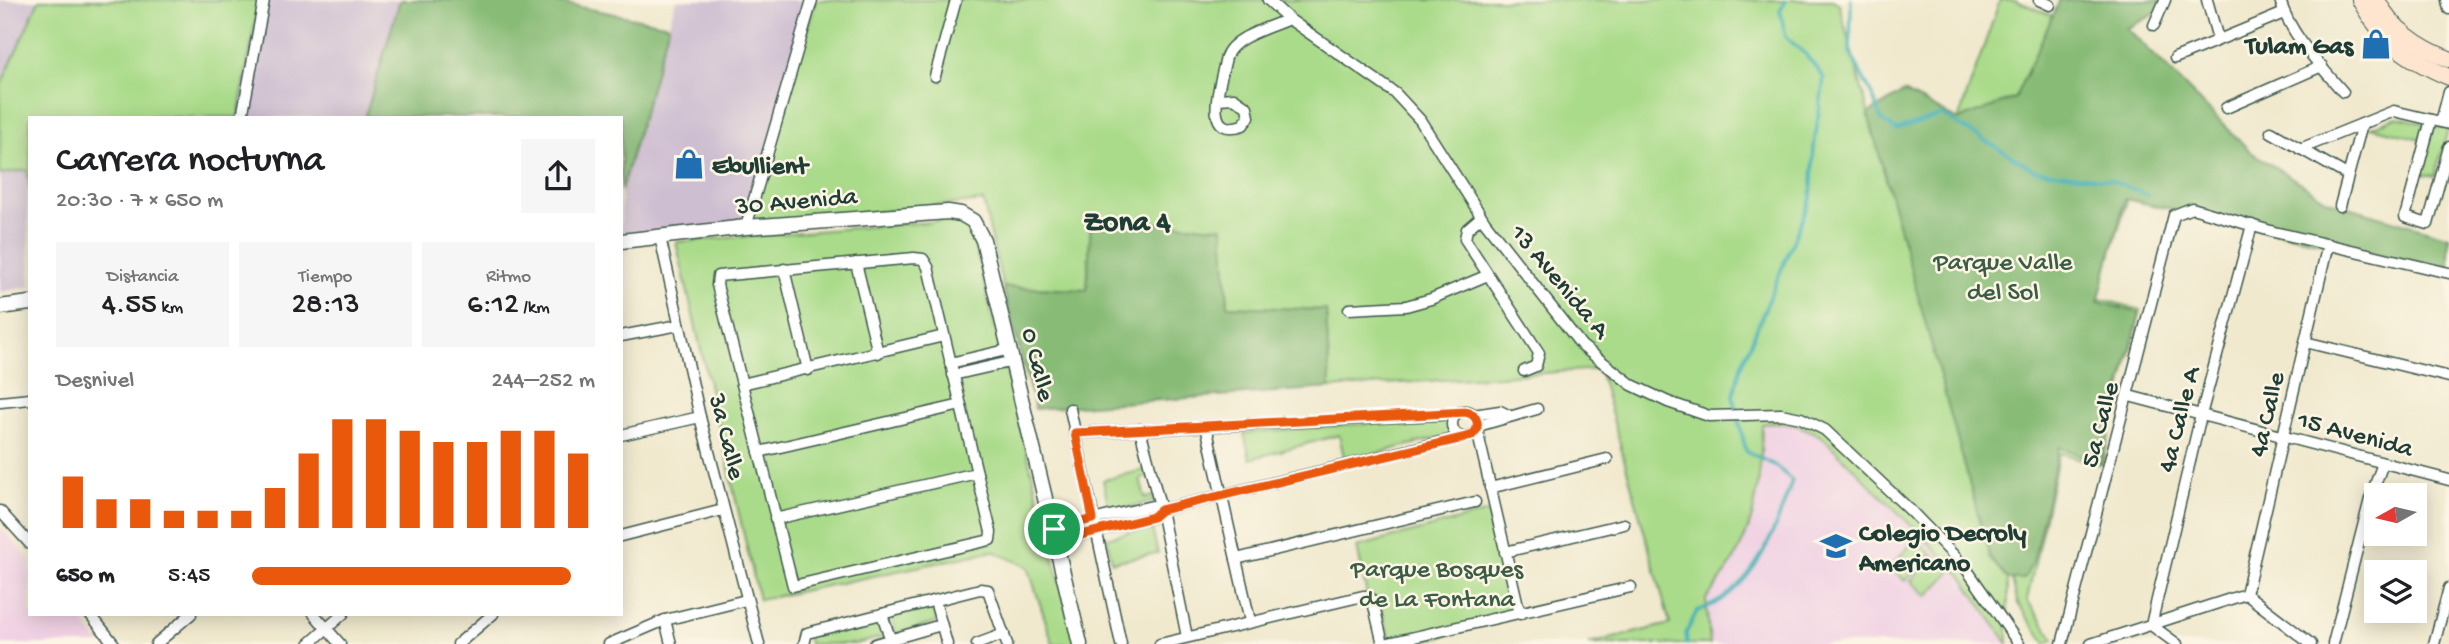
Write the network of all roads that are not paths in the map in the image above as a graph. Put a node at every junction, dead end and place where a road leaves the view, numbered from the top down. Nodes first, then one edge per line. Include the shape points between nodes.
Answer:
1 (264, 0) edge
2 (812, 0) edge
3 (956, 0) edge
4 (1268, 0) edge
5 (2165, 0) edge
6 (2207, 0) edge
7 (2280, 0) edge
8 (2360, 0) edge
9 (2377, 0) edge
10 (2447, 0) edge
11 (2449, 9) edge
12 (2284, 13) junction
13 (1289, 19) junction
14 (2154, 25) dead end
15 (2218, 39) junction
16 (2175, 58) dead end
17 (2449, 59) edge
18 (2322, 66) junction
19 (935, 76) dead end
20 (2449, 77) edge
21 (2343, 92) dead end
22 (2449, 92) edge
23 (1218, 99) dead end
24 (2226, 108) dead end
25 (242, 116) edge
26 (2440, 122) edge
27 (2362, 124) junction
28 (2271, 132) dead end
29 (2449, 147) edge
30 (2300, 149) junction
31 (2347, 175) junction
32 (2340, 206) dead end
33 (1481, 217) junction
34 (973, 221) joint
35 (2252, 225) junction
36 (746, 227) junction
37 (660, 237) junction
38 (623, 241) edge
39 (2328, 244) junction
40 (856, 263) junction
41 (784, 269) junction
42 (2449, 273) edge
43 (1488, 275) junction
44 (28, 303) edge
45 (0, 307) edge
46 (1349, 309) dead end
47 (679, 325) junction
48 (623, 336) edge
49 (944, 336) junction
50 (2305, 342) junction
51 (878, 353) junction
52 (1013, 355) junction
53 (974, 358) junction
54 (950, 363) junction
55 (808, 370) junction
56 (976, 370) junction
57 (1524, 371) dead end
58 (953, 375) junction
59 (2449, 377) edge
60 (742, 384) junction
61 (2129, 396) junction
62 (28, 399) edge
63 (0, 402) edge
64 (961, 405) junction
65 (1069, 409) dead end
66 (1536, 409) dead end
67 (1458, 414) junction
68 (1473, 415) junction
69 (1508, 415) junction
70 (2201, 415) junction
71 (700, 417) junction
72 (1206, 426) junction
73 (1477, 428) junction
74 (1140, 429) junction
75 (1075, 433) junction
76 (623, 435) edge
77 (1462, 437) junction
78 (2283, 437) junction
79 (758, 452) junction
80 (1607, 459) dead end
81 (2383, 463) junction
82 (977, 473) junction
83 (2449, 480) edge
84 (1490, 488) junction
85 (1222, 496) junction
86 (1475, 502) dead end
87 (723, 510) junction
88 (1161, 510) junction
89 (0, 511) edge
90 (775, 519) junction
91 (1095, 524) junction
92 (1624, 524) dead end
93 (623, 535) edge
94 (1055, 535) junction
95 (28, 542) edge
96 (1505, 552) junction
97 (1237, 559) junction
98 (1631, 587) dead end
99 (2449, 588) edge
100 (2246, 594) junction
101 (746, 600) junction
102 (934, 601) junction
103 (882, 614) junction
104 (1520, 614) junction
105 (92, 616) edge
106 (189, 616) edge
107 (316, 616) edge
108 (341, 616) edge
109 (491, 616) edge
110 (665, 620) junction
111 (1251, 621) junction
112 (942, 625) junction
113 (2151, 625) junction
114 (326, 628) junction
115 (1187, 637) junction
116 (1006, 639) edge
117 (804, 640) edge
118 (891, 642) edge
119 (114, 644) edge
120 (156, 644) edge
121 (309, 644) edge
122 (340, 644) edge
123 (458, 644) edge
124 (609, 644) edge
125 (671, 644) edge
126 (758, 644) edge
127 (875, 644) edge
128 (947, 644) edge
129 (977, 644) edge
130 (1080, 644) edge
131 (1121, 644) edge
132 (1160, 644) edge
133 (1384, 644) edge
134 (2019, 644) edge
135 (2062, 644) edge
136 (2091, 644) edge
137 (2177, 644) edge
138 (2311, 644) edge
139 (2333, 644) edge
140 (2434, 644) edge

1 - 25 street
2 - 36 street
3 - 19 street
4 - 13 street, 13 Avenida A
5 - 14 street
6 - 15 street
7 - 12 street
8 - 20 main road via 2375,26 2400,51
9 - 17 main road via 2407,37
10 - 11 street
12 - 15 street
12 - 18 street
13 - 23 street via 1231,47
13 - 33 street, 13 Avenida A via 1395,93 1420,120
15 - 16 street
18 - 21 street
18 - 24 street
22 - 26 street
26 - 27 street via 2394,111
26 - 29 street via 2405,218 2428,224
27 - 30 street
27 - 31 street
28 - 30 street
30 - 31 street
31 - 32 street
33 - 43 street via 1467,229 1465,239
33 - 134 street, 13 Avenida A via 1582,346 1632,385 1709,415 1782,414 1825,430 1965,567
34 - 36 street, 30 Avenida via 948,212
34 - 52 street, 0 Calle via 983,240
35 - 39 street
35 - 61 street, 5a Calle via 2192,208 2174,215
35 - 70 street, 4a Calle A
36 - 37 street, 30 Avenida
37 - 38 street, 30 Avenida
37 - 47 street, 3a Calle
39 - 42 street
39 - 50 street, 4a Calle
40 - 41 street
40 - 49 street via 923,259
40 - 51 street
41 - 55 street
41 - 60 street via 718,276
43 - 46 street via 1406,306
43 - 57 street via 1539,353 1536,366
44 - 45 street
47 - 48 street
47 - 71 street, 3a Calle
49 - 51 street
49 - 54 street
50 - 59 street
50 - 78 street, 4a Calle
51 - 55 street
52 - 53 street
52 - 56 street
52 - 94 street, 0 Calle
53 - 54 street
53 - 56 street
54 - 58 street
55 - 60 street
56 - 58 street
58 - 64 street
60 - 79 street
61 - 70 street, 15 Avenida
61 - 135 street, 5a Calle
62 - 63 street
64 - 79 street
64 - 82 street
65 - 75 street
66 - 69 street
67 - 68 street
67 - 72 street
67 - 77 street via 1453,428
68 - 69 street via 1500,411
68 - 73 street
69 - 73 street
70 - 78 street, 15 Avenida
70 - 113 street, 4a Calle A
71 - 76 street
71 - 87 street, 3a Calle
72 - 74 street
72 - 85 street
73 - 77 street via 1471,436
73 - 84 street
74 - 75 street
74 - 88 street
75 - 91 street
77 - 85 street
78 - 81 street, 15 Avenida
78 - 100 street, 4a Calle
79 - 90 street
80 - 84 street
81 - 83 street, 15 Avenida
81 - 139 street
82 - 90 street
82 - 90 street via 990,540 799,586 790,581
84 - 96 street
85 - 88 street
85 - 97 street
86 - 97 street
87 - 93 street
87 - 101 street, 3a Calle
88 - 91 street via 1152,506
88 - 115 street
89 - 95 street
91 - 94 street
91 - 131 street
92 - 96 street
94 - 130 street, 0 Calle
96 - 104 street
97 - 111 street
98 - 104 street
99 - 140 street
100 - 113 street
100 - 138 street
101 - 110 street
101 - 126 street, 3a Calle
102 - 103 street
102 - 112 street
102 - 116 street via 988,590
103 - 117 street
103 - 118 street
104 - 133 street
105 - 119 street
106 - 120 street
107 - 114 street
108 - 114 street
109 - 123 street
110 - 124 street
110 - 125 street
111 - 115 street
111 - 133 street via 1369,596
112 - 118 street
112 - 128 street
113 - 136 street
113 - 137 street
114 - 121 street
114 - 122 street
115 - 132 street
116 - 129 street
118 - 127 street

